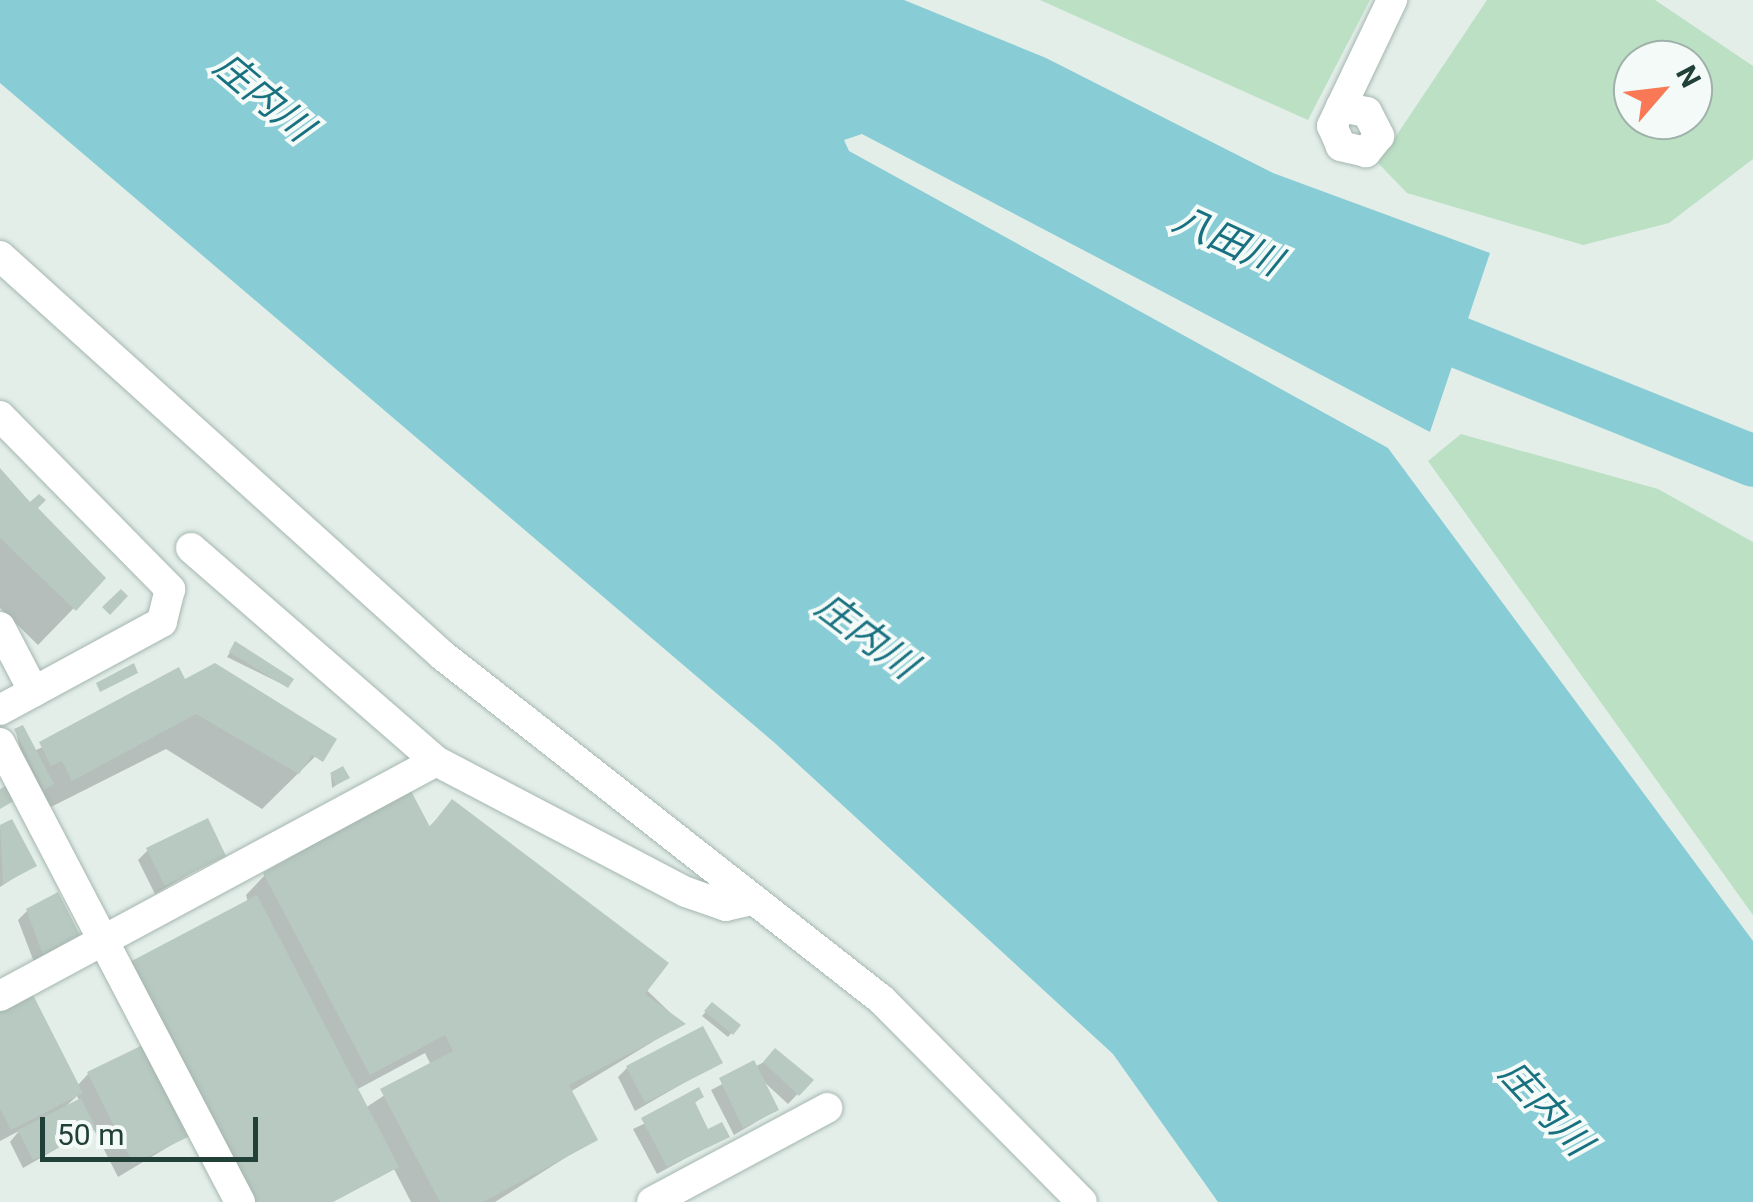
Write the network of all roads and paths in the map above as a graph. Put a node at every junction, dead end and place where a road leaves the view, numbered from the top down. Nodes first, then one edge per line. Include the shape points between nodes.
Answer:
1 (1392, 0) edge
2 (1341, 108) dead end
3 (0, 256) edge
4 (0, 416) edge
5 (190, 548) dead end
6 (0, 628) edge
7 (34, 692) junction
8 (0, 710) edge
9 (0, 743) edge
10 (436, 761) junction
11 (752, 900) junction
12 (102, 942) junction
13 (0, 996) edge
14 (827, 1108) dead end
15 (240, 1202) edge
16 (652, 1202) edge
17 (1082, 1202) edge

1 - 2 street
3 - 11 street via 427,642
4 - 7 street via 170,589 162,622
5 - 10 street
6 - 7 street
7 - 8 street
9 - 12 street
10 - 11 street via 686,892 726,906
10 - 12 street
11 - 17 street via 882,1000
12 - 13 street
12 - 15 street
14 - 16 street

